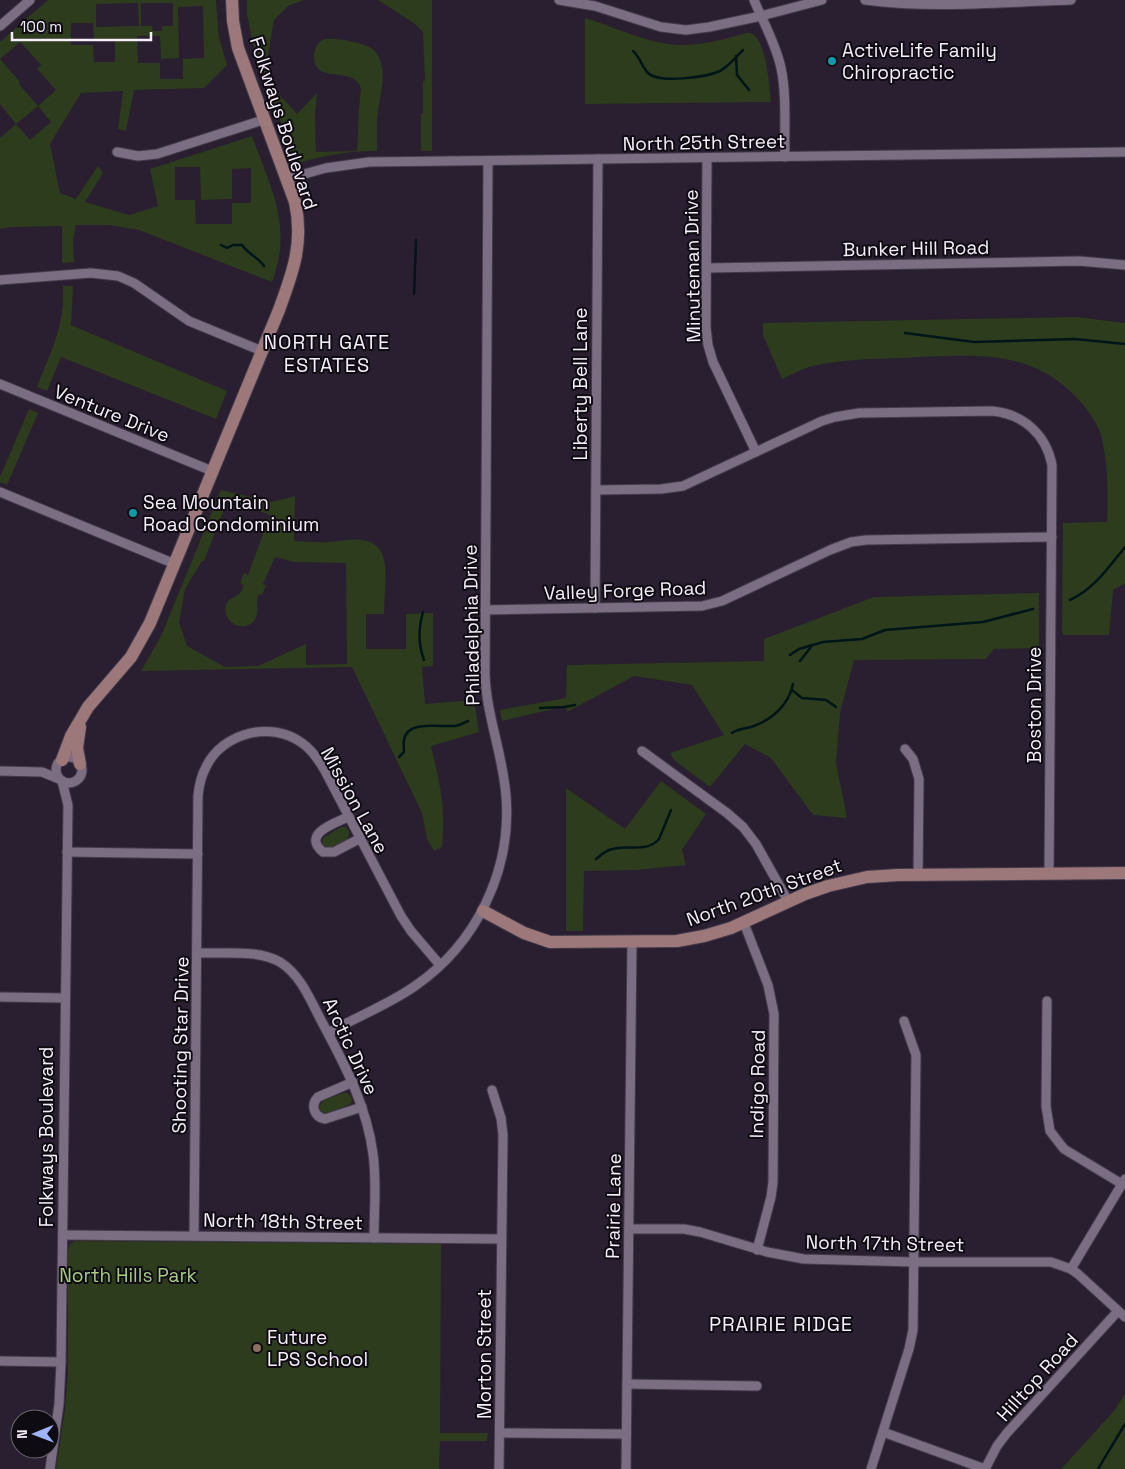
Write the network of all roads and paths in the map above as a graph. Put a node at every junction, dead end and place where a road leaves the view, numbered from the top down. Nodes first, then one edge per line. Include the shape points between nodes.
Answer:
1 (30, 0) edge
2 (232, 0) edge
3 (559, 0) edge
4 (754, 0) edge
5 (822, 0) edge
6 (865, 0) edge
7 (1071, 0) edge
8 (761, 16) junction
9 (0, 26) edge
10 (263, 120) junction
11 (117, 152) dead end
12 (1125, 152) edge
13 (785, 157) junction
14 (707, 158) junction
15 (598, 159) junction
16 (488, 161) junction
17 (286, 179) junction
18 (1125, 265) edge
19 (707, 268) junction
20 (0, 280) edge
21 (262, 351) junction
22 (0, 384) edge
23 (756, 452) junction
24 (212, 471) junction
25 (596, 490) junction
26 (0, 492) edge
27 (1052, 537) junction
28 (174, 564) junction
29 (595, 608) junction
30 (485, 610) junction
31 (82, 717) junction
32 (905, 749) dead end
33 (642, 751) dead end
34 (60, 761) junction
35 (80, 764) junction
36 (0, 771) edge
37 (42, 772) junction
38 (60, 780) junction
39 (78, 780) junction
40 (68, 805) junction
41 (348, 817) junction
42 (359, 839) junction
43 (67, 852) junction
44 (198, 854) junction
45 (1125, 872) edge
46 (1049, 874) junction
47 (918, 875) junction
48 (788, 901) junction
49 (483, 911) junction
50 (744, 923) junction
51 (632, 942) junction
52 (198, 953) junction
53 (440, 965) junction
54 (0, 998) edge
55 (65, 998) junction
56 (1047, 1001) dead end
57 (904, 1020) dead end
58 (328, 1033) junction
59 (352, 1082) junction
60 (492, 1090) dead end
61 (362, 1108) junction
62 (1123, 1182) edge
63 (629, 1229) junction
64 (64, 1235) junction
65 (194, 1236) junction
66 (374, 1238) junction
67 (501, 1239) junction
68 (757, 1250) junction
69 (914, 1262) junction
70 (1071, 1269) junction
71 (1122, 1314) edge
72 (0, 1361) edge
73 (61, 1362) junction
74 (627, 1384) junction
75 (757, 1386) dead end
76 (883, 1432) junction
77 (500, 1433) junction
78 (626, 1434) junction
79 (50, 1469) edge
80 (499, 1469) edge
81 (626, 1469) edge
82 (870, 1469) edge
83 (985, 1469) edge

1 - 9 street
2 - 10 street, Folkways Boulevard via 236,40
3 - 8 street via 590,5 678,30
4 - 8 street
5 - 8 street
6 - 7 street via 928,5
8 - 13 street via 782,74
10 - 11 street via 157,154 138,156
10 - 17 street, Folkways Boulevard
12 - 13 street, North 25th Street
13 - 14 street, North 25th Street
14 - 15 street, North 25th Street
14 - 19 street, Minuteman Drive
15 - 16 street, North 25th Street
15 - 25 street, Liberty Bell Lane
16 - 17 street, North 25th Street via 359,163
16 - 30 street, Philadelphia Drive
17 - 21 street, Folkways Boulevard via 296,210 297,256
18 - 19 street, Bunker Hill Road via 1079,261
19 - 23 street, Minuteman Drive via 706,334 709,352
20 - 21 street via 91,273 118,276 134,283 195,324
21 - 24 street, Folkways Boulevard
22 - 24 street, Venture Drive
23 - 25 street, Boston Drive via 696,481 676,487
23 - 27 street, Boston Drive via 822,421 846,414 992,411 1008,414 1033,428 1048,450 1052,473
24 - 28 street, Folkways Boulevard
25 - 29 street, Liberty Bell Lane
26 - 28 street
27 - 29 street, Valley Forge Road via 861,541 830,550 714,604
27 - 46 street, Boston Drive
28 - 31 street, Folkways Boulevard via 140,644
29 - 30 street, Valley Forge Road
30 - 49 street, Philadelphia Drive via 486,690 504,777 506,813 502,858
31 - 34 street, Folkways Boulevard
31 - 35 street, Folkways Boulevard via 77,748
32 - 47 street via 913,759 919,779
33 - 48 street via 743,827
34 - 35 street via 72,758
34 - 37 street
34 - 38 street via 56,769
35 - 39 street
36 - 37 street
37 - 38 street
38 - 39 street via 70,783
38 - 40 street, Folkways Boulevard
39 - 40 street, Folkways Boulevard
40 - 43 street, Folkways Boulevard
41 - 42 street, Mission Lane
41 - 42 street via 320,831 316,837 317,845 323,852 332,853
41 - 44 street, Mission Lane via 319,760 302,743 285,734 252,733 224,744 205,767 198,796
42 - 53 street, Mission Lane via 400,916
43 - 44 street
43 - 55 street, Folkways Boulevard
44 - 52 street, Shooting Star Drive
45 - 46 street, North 20th Street
46 - 47 street, North 20th Street
47 - 48 street, North 20th Street via 854,880
48 - 50 street, North 20th Street
49 - 51 street, North 20th Street via 544,941
49 - 53 street, Philadelphia Drive via 464,939
50 - 51 street, North 20th Street via 695,938
50 - 68 street, Indigo Road via 768,985 774,1014 773,1182
51 - 63 street, Prairie Lane
52 - 58 street, Arctic Drive via 260,955 279,962 303,985
52 - 65 street, Shooting Star Drive
53 - 58 street, Philadelphia Drive via 407,991
54 - 55 street
55 - 64 street, Folkways Boulevard
56 - 62 street via 1046,1106 1050,1131 1064,1149
57 - 69 street via 916,1055
58 - 59 street, Arctic Drive
59 - 61 street, Arctic Drive
59 - 61 street via 318,1097 314,1111 325,1119
60 - 67 street, Morton Street via 501,1118
61 - 66 street, Arctic Drive via 374,1156
62 - 70 street
63 - 68 street, North 17th Street via 684,1229
63 - 74 street, Prairie Lane
64 - 65 street, North 18th Street
64 - 73 street, Folkways Boulevard
65 - 66 street, North 18th Street
66 - 67 street, North 18th Street
67 - 77 street, Morton Street
68 - 69 street, North 17th Street via 804,1259
69 - 70 street, North 17th Street via 1043,1261
69 - 76 street via 913,1330
70 - 71 street, North 17th Street
71 - 83 street, Hilltop Road via 1007,1433 996,1446
72 - 73 street
73 - 79 street, Folkways Boulevard via 58,1419
74 - 75 street
74 - 78 street, Prairie Lane
76 - 82 street
76 - 83 street
77 - 78 street
77 - 80 street, Morton Street
78 - 81 street, Prairie Lane

